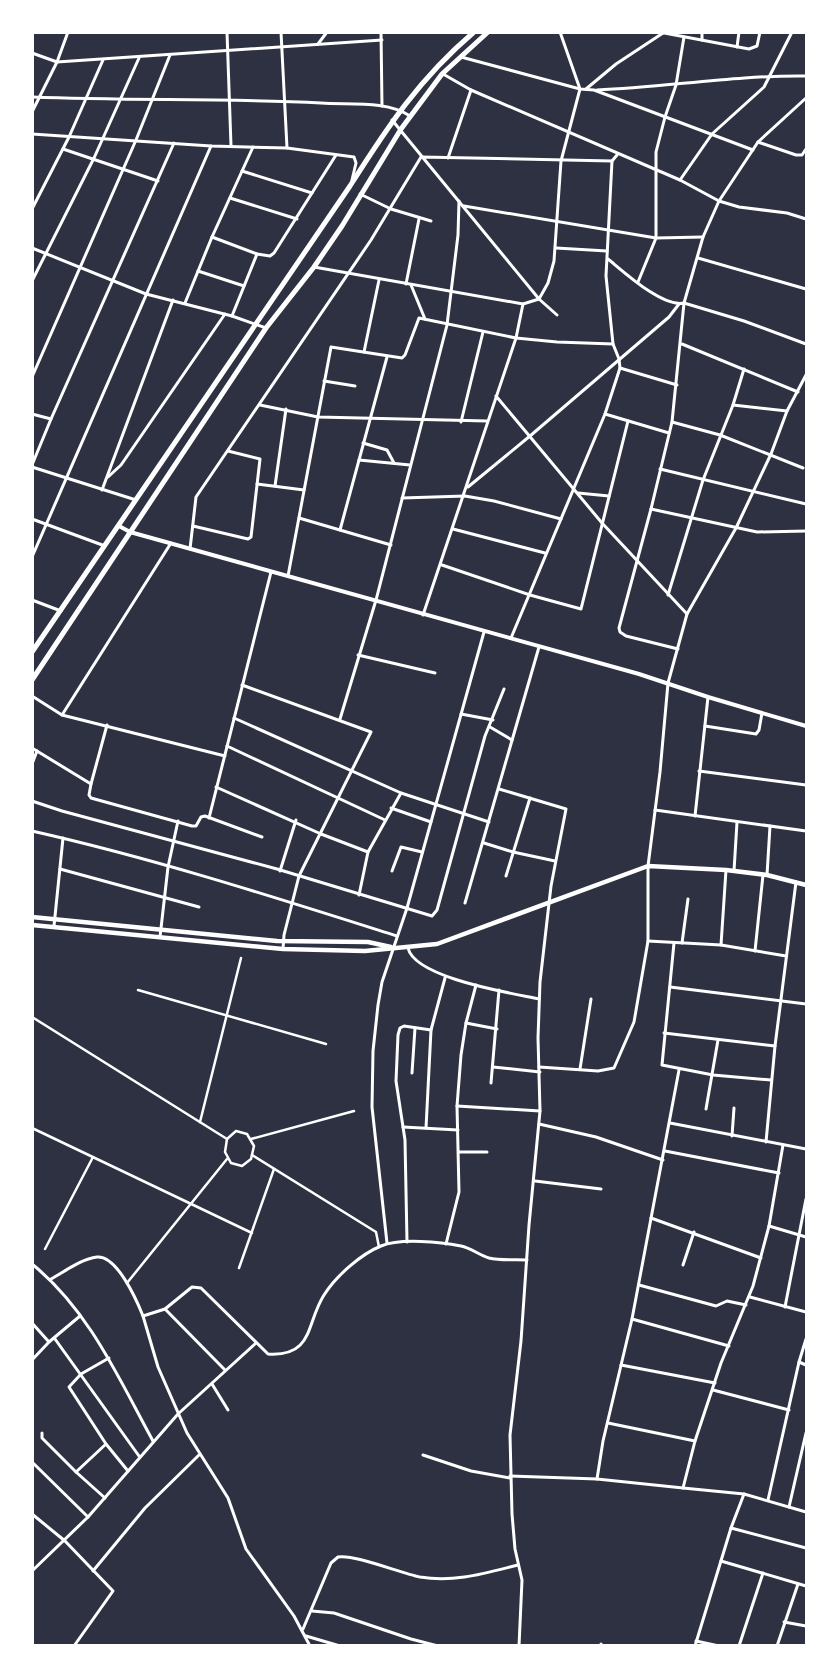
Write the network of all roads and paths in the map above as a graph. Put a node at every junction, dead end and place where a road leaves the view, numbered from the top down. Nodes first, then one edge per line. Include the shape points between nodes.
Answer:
1 (227, 32) edge
2 (281, 32) edge
3 (327, 32) edge
4 (381, 32) edge
5 (474, 32) edge
6 (488, 32) edge
7 (523, 32) edge
8 (552, 32) edge
9 (560, 32) edge
10 (702, 32) edge
11 (739, 32) edge
12 (760, 32) edge
13 (792, 32) edge
14 (66, 33) edge
15 (662, 33) edge
16 (684, 37) junction
17 (382, 40) junction
18 (702, 40) junction
19 (318, 44) junction
20 (282, 47) junction
21 (737, 47) junction
22 (228, 51) junction
23 (32, 53) edge
24 (170, 55) junction
25 (461, 57) junction
26 (139, 58) junction
27 (103, 60) junction
28 (57, 62) junction
29 (442, 74) junction
30 (771, 76) junction
31 (806, 76) edge
32 (676, 86) junction
33 (580, 89) junction
34 (586, 89) junction
35 (471, 90) junction
36 (594, 90) junction
37 (32, 97) edge
38 (40, 97) junction
39 (88, 97) junction
40 (122, 98) junction
41 (153, 99) junction
42 (229, 101) junction
43 (284, 101) junction
44 (805, 101) edge
45 (382, 106) junction
46 (400, 110) junction
47 (32, 112) edge
48 (410, 116) junction
49 (665, 117) junction
50 (392, 120) junction
51 (401, 129) junction
52 (569, 132) junction
53 (32, 134) edge
54 (712, 134) junction
55 (69, 137) junction
56 (103, 138) junction
57 (136, 140) junction
58 (758, 142) junction
59 (174, 143) junction
60 (211, 146) junction
61 (231, 146) junction
62 (253, 147) junction
63 (287, 148) junction
64 (63, 149) junction
65 (806, 149) edge
66 (753, 150) junction
67 (336, 154) junction
68 (617, 155) junction
69 (421, 157) junction
70 (94, 158) junction
71 (448, 158) junction
72 (561, 161) junction
73 (612, 161) junction
74 (122, 167) junction
75 (242, 171) junction
76 (657, 171) junction
77 (680, 180) junction
78 (158, 181) junction
79 (350, 186) junction
80 (312, 193) junction
81 (360, 193) junction
82 (230, 198) junction
83 (459, 201) junction
84 (719, 201) junction
85 (463, 205) junction
86 (32, 209) edge
87 (391, 209) junction
88 (419, 218) junction
89 (806, 218) edge
90 (296, 219) junction
91 (431, 222) dead end
92 (555, 222) junction
93 (610, 229) junction
94 (212, 237) junction
95 (703, 237) junction
96 (656, 238) junction
97 (32, 248) edge
98 (556, 248) junction
99 (607, 251) junction
100 (46, 254) junction
101 (257, 254) junction
102 (698, 258) junction
103 (607, 259) junction
104 (81, 267) junction
105 (314, 267) junction
106 (198, 271) junction
107 (348, 274) junction
108 (112, 280) junction
109 (379, 280) junction
110 (32, 281) edge
111 (638, 282) junction
112 (406, 284) junction
113 (411, 285) junction
114 (244, 286) junction
115 (806, 288) edge
116 (452, 292) junction
117 (146, 294) junction
118 (539, 299) junction
119 (173, 300) junction
120 (185, 303) junction
121 (684, 303) junction
122 (523, 304) junction
123 (679, 304) junction
124 (225, 314) junction
125 (232, 316) junction
126 (557, 316) dead end
127 (425, 320) junction
128 (256, 323) junction
129 (447, 326) junction
130 (266, 328) junction
131 (483, 332) junction
132 (516, 338) junction
133 (613, 344) junction
134 (682, 344) junction
135 (806, 344) edge
136 (364, 352) junction
137 (387, 357) junction
138 (619, 359) junction
139 (620, 368) junction
140 (744, 370) junction
141 (806, 375) edge
142 (32, 377) edge
143 (324, 381) junction
144 (677, 385) junction
145 (355, 386) dead end
146 (798, 392) junction
147 (496, 396) junction
148 (260, 404) junction
149 (732, 405) junction
150 (286, 410) junction
151 (787, 411) junction
152 (32, 414) edge
153 (605, 414) junction
154 (318, 417) junction
155 (51, 420) junction
156 (370, 420) junction
157 (422, 421) junction
158 (487, 421) junction
159 (628, 421) junction
160 (461, 422) junction
161 (672, 422) junction
162 (669, 433) junction
163 (720, 435) junction
164 (530, 436) junction
165 (363, 443) junction
166 (228, 451) junction
167 (771, 454) junction
168 (359, 460) junction
169 (394, 463) junction
170 (410, 465) junction
171 (32, 466) edge
172 (803, 468) dead end
173 (660, 469) junction
174 (107, 477) junction
175 (66, 478) junction
176 (703, 480) junction
177 (257, 484) junction
178 (275, 486) junction
179 (467, 487) junction
180 (573, 488) junction
181 (102, 490) junction
182 (304, 490) junction
183 (578, 493) junction
184 (753, 493) junction
185 (465, 496) junction
186 (610, 496) junction
187 (402, 498) junction
188 (137, 500) junction
189 (806, 504) edge
190 (651, 509) junction
191 (692, 516) junction
192 (299, 518) junction
193 (32, 519) edge
194 (561, 519) junction
195 (602, 523) junction
196 (47, 524) junction
197 (119, 526) junction
198 (193, 526) junction
199 (736, 528) junction
200 (453, 529) junction
201 (340, 530) junction
202 (806, 531) edge
203 (130, 532) junction
204 (171, 544) junction
205 (390, 545) junction
206 (106, 546) junction
207 (190, 548) junction
208 (545, 553) junction
209 (32, 557) edge
210 (637, 561) junction
211 (442, 565) junction
212 (270, 572) junction
213 (288, 576) junction
214 (530, 595) junction
215 (668, 596) junction
216 (32, 600) edge
217 (376, 600) junction
218 (61, 612) junction
219 (687, 614) junction
220 (423, 615) junction
221 (484, 632) junction
222 (511, 638) junction
223 (539, 647) junction
224 (678, 650) junction
225 (32, 652) edge
226 (358, 655) junction
227 (436, 673) dead end
228 (32, 680) edge
229 (668, 683) junction
230 (242, 684) junction
231 (504, 689) dead end
232 (32, 696) edge
233 (708, 697) junction
234 (762, 713) junction
235 (461, 714) junction
236 (62, 715) junction
237 (234, 718) junction
238 (340, 719) junction
239 (493, 720) junction
240 (107, 725) junction
241 (705, 726) junction
242 (806, 726) edge
243 (490, 727) junction
244 (512, 740) junction
245 (227, 746) junction
246 (32, 748) edge
247 (37, 751) junction
248 (225, 756) junction
249 (32, 764) edge
250 (700, 771) junction
251 (353, 772) junction
252 (91, 784) junction
253 (806, 785) edge
254 (216, 787) junction
255 (499, 789) junction
256 (401, 793) junction
257 (530, 798) junction
258 (338, 800) junction
259 (32, 801) edge
260 (436, 804) junction
261 (391, 808) junction
262 (655, 810) junction
263 (464, 813) junction
264 (695, 816) junction
265 (209, 818) junction
266 (296, 820) junction
267 (384, 820) junction
268 (178, 821) junction
269 (430, 822) junction
270 (489, 822) junction
271 (737, 822) junction
272 (770, 826) junction
273 (32, 831) edge
274 (806, 831) edge
275 (321, 834) junction
276 (262, 837) dead end
277 (63, 838) junction
278 (173, 842) junction
279 (484, 842) junction
280 (368, 852) junction
281 (422, 852) junction
282 (512, 852) junction
283 (555, 861) junction
284 (648, 866) junction
285 (168, 867) junction
286 (60, 869) junction
287 (726, 870) junction
288 (280, 871) junction
289 (392, 871) dead end
290 (734, 871) junction
291 (765, 875) junction
292 (299, 876) junction
293 (506, 876) dead end
294 (806, 879) edge
295 (796, 881) junction
296 (806, 885) edge
297 (359, 895) junction
298 (164, 898) junction
299 (688, 899) dead end
300 (293, 903) junction
301 (465, 903) dead end
302 (549, 903) junction
303 (199, 907) dead end
304 (407, 908) junction
305 (32, 917) edge
306 (54, 919) junction
307 (32, 925) edge
308 (54, 926) junction
309 (161, 930) junction
310 (397, 936) junction
311 (160, 937) junction
312 (648, 941) junction
313 (283, 942) junction
314 (674, 943) junction
315 (682, 943) junction
316 (393, 945) junction
317 (721, 945) junction
318 (408, 948) junction
319 (283, 949) junction
320 (754, 951) junction
321 (786, 956) junction
322 (241, 958) dead end
323 (445, 978) junction
324 (476, 984) junction
325 (670, 987) junction
326 (138, 990) dead end
327 (499, 990) junction
328 (539, 999) junction
329 (591, 999) dead end
330 (780, 1001) junction
331 (806, 1004) edge
332 (227, 1016) junction
333 (32, 1017) edge
334 (466, 1023) junction
335 (415, 1028) junction
336 (497, 1029) junction
337 (431, 1030) junction
338 (664, 1033) junction
339 (718, 1040) junction
340 (326, 1044) dead end
341 (774, 1046) junction
342 (493, 1067) junction
343 (539, 1069) junction
344 (580, 1069) junction
345 (679, 1070) junction
346 (412, 1073) dead end
347 (713, 1075) junction
348 (771, 1080) junction
349 (491, 1083) dead end
350 (457, 1106) junction
351 (734, 1108) dead end
352 (706, 1109) dead end
353 (354, 1111) dead end
354 (540, 1111) junction
355 (200, 1122) junction
356 (670, 1122) junction
357 (539, 1124) junction
358 (404, 1127) junction
359 (32, 1128) edge
360 (426, 1128) junction
361 (458, 1130) junction
362 (732, 1136) junction
363 (227, 1139) junction
364 (252, 1139) junction
365 (766, 1142) junction
366 (783, 1145) junction
367 (806, 1149) edge
368 (665, 1151) junction
369 (459, 1152) junction
370 (487, 1152) dead end
371 (252, 1155) junction
372 (92, 1157) junction
373 (227, 1159) junction
374 (663, 1160) junction
375 (274, 1169) junction
376 (779, 1174) junction
377 (535, 1181) junction
378 (601, 1189) dead end
379 (806, 1199) edge
380 (190, 1204) junction
381 (651, 1218) junction
382 (770, 1226) junction
383 (694, 1232) junction
384 (252, 1233) junction
385 (800, 1235) junction
386 (806, 1237) edge
387 (407, 1242) junction
388 (387, 1243) junction
389 (446, 1244) junction
390 (378, 1247) junction
391 (45, 1249) dead end
392 (761, 1258) junction
393 (527, 1260) junction
394 (32, 1264) edge
395 (683, 1265) dead end
396 (239, 1268) dead end
397 (51, 1279) junction
398 (127, 1283) junction
399 (639, 1285) junction
400 (750, 1297) junction
401 (746, 1305) junction
402 (785, 1307) junction
403 (165, 1309) junction
404 (806, 1312) edge
405 (80, 1316) junction
406 (143, 1316) junction
407 (632, 1319) junction
408 (32, 1323) edge
409 (55, 1339) junction
410 (806, 1339) edge
411 (49, 1342) junction
412 (256, 1343) junction
413 (729, 1346) junction
414 (109, 1358) junction
415 (32, 1360) edge
416 (799, 1362) junction
417 (622, 1365) junction
418 (806, 1365) edge
419 (225, 1370) junction
420 (81, 1374) junction
421 (715, 1383) junction
422 (212, 1384) junction
423 (712, 1390) junction
424 (228, 1410) dead end
425 (789, 1410) junction
426 (178, 1414) junction
427 (608, 1423) junction
428 (806, 1432) edge
429 (42, 1433) dead end
430 (153, 1441) junction
431 (695, 1441) junction
432 (106, 1444) junction
433 (423, 1454) dead end
434 (199, 1455) junction
435 (139, 1456) junction
436 (32, 1462) edge
437 (128, 1471) junction
438 (76, 1472) junction
439 (510, 1477) junction
440 (597, 1479) junction
441 (683, 1488) junction
442 (744, 1494) junction
443 (105, 1498) junction
444 (768, 1500) junction
445 (789, 1507) junction
446 (806, 1512) edge
447 (32, 1514) edge
448 (88, 1517) junction
449 (731, 1528) junction
450 (64, 1541) junction
451 (806, 1548) edge
452 (721, 1561) junction
453 (518, 1565) junction
454 (32, 1571) edge
455 (93, 1571) junction
456 (764, 1573) junction
457 (798, 1584) junction
458 (806, 1586) edge
459 (312, 1610) junction
460 (784, 1622) junction
461 (806, 1626) edge
462 (302, 1629) junction
463 (306, 1636) junction
464 (696, 1641) junction
465 (74, 1646) edge
466 (310, 1646) edge
467 (340, 1646) edge
468 (438, 1646) edge
469 (519, 1646) edge
470 (695, 1646) edge
471 (719, 1646) edge
472 (739, 1646) edge
473 (777, 1646) edge

1 - 22 street
2 - 20 street
3 - 19 street
4 - 17 street
5 - 46 main road via 431,72
6 - 25 main road
7 - 8 street
9 - 33 street
10 - 18 street
11 - 21 street
12 - 21 street via 758,44 752,49
13 - 30 street
14 - 28 street
15 - 16 street
15 - 34 street
16 - 18 street
16 - 32 street
17 - 19 street
17 - 45 street
18 - 21 street
19 - 20 street
20 - 22 street
20 - 43 street
22 - 24 street
22 - 42 street
23 - 28 street
24 - 26 street
24 - 41 street
25 - 29 main road
25 - 33 street
26 - 27 street
26 - 40 street
27 - 28 street
27 - 39 street
28 - 38 street
29 - 35 street
29 - 48 main road
30 - 31 street
30 - 32 street
30 - 54 street via 764,87
32 - 36 street
32 - 49 street
33 - 34 street
33 - 52 street
34 - 36 street
35 - 52 street
35 - 71 street
36 - 49 street
37 - 38 street
38 - 39 street
38 - 47 street
39 - 40 street
39 - 55 street
40 - 41 street
40 - 56 street
41 - 42 street
41 - 57 street
42 - 43 street
42 - 61 street
43 - 45 street
43 - 63 street
44 - 58 street
45 - 46 street
46 - 48 street
46 - 50 main road
48 - 51 main road
49 - 54 street
49 - 76 street via 656,152
50 - 51 street
50 - 79 main road
51 - 69 street
51 - 81 main road
52 - 68 street
52 - 72 street
53 - 55 street
54 - 66 street
54 - 77 street
55 - 56 street
55 - 64 street
56 - 57 street
56 - 70 street
57 - 59 street
57 - 74 street
58 - 65 street via 796,155 802,155
58 - 66 street
59 - 60 street
59 - 78 street
60 - 61 street
60 - 117 street
61 - 62 street
62 - 63 street
62 - 75 street
63 - 67 street
64 - 70 street
64 - 86 street
66 - 84 street
67 - 79 street via 356,159
67 - 80 street
68 - 73 street
68 - 76 street
69 - 71 street
69 - 83 street
69 - 87 street
70 - 74 street
70 - 100 street
71 - 72 street
72 - 73 street
72 - 92 street
73 - 93 street
74 - 78 street
74 - 104 street
75 - 80 street
75 - 82 street
76 - 77 street
76 - 96 street
77 - 84 street
78 - 108 street
79 - 128 main road
80 - 90 street
81 - 87 street
81 - 105 main road
82 - 90 street
82 - 94 street
83 - 85 street
83 - 116 street
84 - 89 street
84 - 95 street
85 - 92 street
85 - 118 street
87 - 88 street
87 - 107 street
88 - 91 street
88 - 112 street
90 - 101 street via 274,253 270,256
92 - 93 street
92 - 98 street
93 - 96 street
93 - 99 street
94 - 101 street
94 - 106 street
95 - 96 street
95 - 102 street
96 - 111 street
97 - 100 street
98 - 99 street
98 - 118 street via 548,283
99 - 103 street
100 - 104 street
100 - 110 street
101 - 114 street
102 - 115 street
102 - 121 street
103 - 111 street
103 - 133 street via 607,296
104 - 108 street
104 - 142 street
105 - 107 street
105 - 130 main road
106 - 114 street
106 - 120 street
107 - 109 street
107 - 148 street
108 - 117 street
108 - 155 street
109 - 112 street
109 - 136 street
111 - 123 street via 667,301
112 - 113 street
113 - 116 street
113 - 127 street
114 - 125 street
116 - 122 street
116 - 129 street
117 - 119 street
117 - 175 street
118 - 122 street
118 - 126 street
119 - 120 street
119 - 174 street
120 - 124 street
121 - 123 street
121 - 134 street
121 - 135 street via 744,320
122 - 132 street
123 - 138 street via 669,317
124 - 125 street
124 - 174 street via 121,465
125 - 128 street
127 - 129 street
127 - 137 street via 419,318 405,356
128 - 130 street
128 - 188 main road
129 - 131 street
129 - 157 street
130 - 203 main road
131 - 132 street
131 - 160 street
132 - 133 street
132 - 147 street
133 - 138 street
134 - 140 street
134 - 144 street
136 - 137 street
136 - 143 street via 331,347
137 - 156 street
138 - 139 street
138 - 164 street
139 - 144 street
139 - 153 street
140 - 146 street
140 - 149 street
141 - 146 street
143 - 145 street
143 - 154 street
144 - 161 street
146 - 151 street
147 - 158 street
147 - 164 street
148 - 150 street
148 - 166 street
149 - 151 street
149 - 163 street
150 - 154 street
150 - 178 street
151 - 167 street
152 - 155 street
153 - 159 street
153 - 180 street
154 - 156 street
154 - 182 street
155 - 171 street
156 - 157 street
156 - 165 street
157 - 160 street
157 - 170 street
158 - 160 street
158 - 179 street
159 - 162 street
159 - 186 street
161 - 162 street
161 - 163 street
162 - 173 street
163 - 167 street
163 - 176 street
164 - 179 street
164 - 180 street
165 - 168 street
165 - 169 street via 387,450
166 - 177 street via 259,458
166 - 198 street via 194,500
167 - 172 street
167 - 184 street
168 - 169 street
168 - 201 street
169 - 170 street
170 - 187 street
171 - 175 street
173 - 176 street
173 - 190 street
174 - 181 street
175 - 181 street
175 - 196 street
176 - 184 street
176 - 191 street
177 - 178 street
177 - 198 street via 250,539
178 - 182 street
179 - 185 street
180 - 183 street
180 - 194 street
181 - 188 street
182 - 192 street
183 - 186 street
183 - 195 street
184 - 189 street
184 - 199 street
185 - 187 street
185 - 194 street
185 - 200 street
186 - 195 street
187 - 205 street
188 - 197 main road
190 - 191 street
190 - 210 street
191 - 199 street
191 - 215 street
192 - 201 street
192 - 213 street
193 - 196 street
194 - 208 street
195 - 210 street
195 - 214 street via 581,609
196 - 206 street
196 - 209 street
197 - 203 street
197 - 206 main road
198 - 207 street
199 - 202 street via 768,533
199 - 219 street
200 - 208 street
200 - 211 street
201 - 205 street
203 - 204 street
203 - 228 main road
204 - 207 street
204 - 236 street
205 - 217 street
206 - 218 main road
207 - 212 street
208 - 214 street
210 - 215 street
210 - 224 street via 619,630 626,636
211 - 214 street
211 - 220 street
212 - 213 street
212 - 230 street
213 - 217 street
214 - 222 street
215 - 219 street
216 - 218 street
217 - 220 street
217 - 226 street
218 - 225 main road
219 - 224 street
220 - 221 street
221 - 222 street
221 - 235 street
222 - 223 street
223 - 229 street
223 - 244 street
224 - 229 street
226 - 227 street
226 - 238 street
229 - 233 street
229 - 262 street
230 - 237 street
230 - 238 street
231 - 239 street
232 - 236 street
233 - 234 street
233 - 241 street
234 - 241 street via 756,734
234 - 242 street
235 - 239 street
235 - 260 street
236 - 240 street
237 - 245 street
237 - 251 street
238 - 251 street via 371,732
239 - 243 street
240 - 248 street
240 - 252 street
241 - 250 street
243 - 244 street
243 - 263 street
244 - 255 street
245 - 248 street
245 - 258 street
246 - 247 street
247 - 249 street
247 - 252 street
248 - 254 street
250 - 253 street
250 - 264 street
251 - 256 street
251 - 258 street
252 - 268 street via 91,798
254 - 265 street
254 - 266 street
255 - 257 street
255 - 270 street
256 - 260 street
256 - 261 street
257 - 282 street
257 - 283 street via 566,809
258 - 267 street
258 - 275 street
259 - 278 street
260 - 263 street
260 - 269 street
261 - 267 street
261 - 269 street
262 - 264 street
262 - 284 street
263 - 270 street
263 - 304 street via 435,914 432,916
264 - 271 street
265 - 268 street via 201,817 194,826
265 - 276 street
266 - 275 street
266 - 288 street
267 - 280 street
268 - 278 street
269 - 281 street
270 - 279 street
271 - 272 street
271 - 290 street
272 - 274 street
272 - 291 street
273 - 277 street
275 - 280 street
275 - 292 street
277 - 285 street
277 - 286 street
278 - 285 street
278 - 288 street
279 - 282 street
279 - 301 street
280 - 297 street
281 - 289 street via 402,846
281 - 304 street
282 - 283 street
282 - 293 street
283 - 302 street
284 - 287 main road
284 - 302 main road
284 - 312 street
285 - 298 street
285 - 300 street
286 - 298 street
286 - 306 street
287 - 290 main road
287 - 317 street
288 - 292 street
290 - 291 main road
291 - 295 main road
291 - 320 street
292 - 297 street
292 - 300 street
294 - 295 main road
295 - 296 main road
295 - 321 street
297 - 304 street
298 - 303 street
298 - 309 street
299 - 315 street
300 - 310 street
300 - 313 street
302 - 318 main road via 437,944
302 - 328 street
304 - 310 street
305 - 306 main road
306 - 308 street
306 - 309 main road
307 - 308 main road
308 - 311 main road
309 - 311 street
309 - 313 main road
310 - 316 street
311 - 319 main road
312 - 314 street
312 - 344 street via 634,1022 618,1061 614,1068
313 - 316 main road
313 - 319 street
314 - 315 street
314 - 325 street
315 - 317 street
316 - 318 main road
316 - 319 main road via 366,951
316 - 388 street via 378,1004 372,1084 375,1144
317 - 320 street
318 - 323 street via 410,956
320 - 321 street
321 - 330 street
322 - 332 street
323 - 324 street
323 - 337 street
324 - 327 street
324 - 334 street
325 - 330 street
325 - 338 street
326 - 332 street
327 - 328 street
327 - 336 street
328 - 343 street
329 - 344 street
330 - 331 street
330 - 341 street
332 - 340 street
332 - 355 street
333 - 355 street
334 - 336 street
334 - 350 street
335 - 337 street
335 - 346 street
335 - 358 street via 402,1026 398,1035 396,1081
336 - 342 street
337 - 360 street
338 - 339 street
338 - 345 street via 662,1065
339 - 341 street
339 - 347 street
341 - 348 street
342 - 343 street
342 - 349 street
343 - 344 street
343 - 354 street
345 - 347 street
345 - 356 street
347 - 348 street
347 - 352 street
348 - 365 street
350 - 354 street
350 - 361 street
351 - 362 street
353 - 364 street
354 - 357 street
355 - 363 street
356 - 362 street
356 - 368 street
357 - 374 street via 596,1137
357 - 377 street
358 - 360 street
358 - 387 street
359 - 372 street
360 - 361 street
361 - 369 street
362 - 365 street
363 - 364 street via 236,1131 242,1131
363 - 373 street via 224,1145
364 - 371 street
365 - 366 street
366 - 367 street
366 - 376 street
368 - 374 street
368 - 376 street
369 - 370 street
369 - 389 street via 459,1192
371 - 373 street via 242,1166 231,1164
371 - 375 street
372 - 380 street
372 - 391 street
373 - 380 street
374 - 381 street
375 - 384 street
375 - 390 street via 376,1232
376 - 382 street
377 - 378 street
377 - 393 street
379 - 385 street
380 - 384 street
380 - 398 street
381 - 383 street
381 - 399 street
382 - 385 street
382 - 392 street
383 - 392 street
383 - 395 street
384 - 396 street
385 - 386 street
385 - 402 street
387 - 388 street
387 - 389 street
388 - 390 street
389 - 393 street via 462,1246 488,1258
390 - 412 street via 332,1283 319,1303 306,1339 299,1347 290,1353 268,1354
392 - 400 street
393 - 439 street via 513,1397
394 - 397 street
397 - 398 street via 99,1257 107,1260
397 - 405 street
398 - 406 street
399 - 401 street via 716,1306 727,1301
399 - 407 street
400 - 401 street
400 - 402 street
401 - 413 street
402 - 404 street
403 - 406 street
403 - 412 street via 192,1287 201,1288
403 - 419 street
405 - 409 street
405 - 414 street
406 - 426 street via 158,1367
407 - 413 street
407 - 417 street
408 - 411 street
409 - 411 street
409 - 420 street
410 - 416 street
411 - 415 street
412 - 419 street
413 - 421 street
414 - 420 street
414 - 430 street
416 - 418 street
416 - 425 street
417 - 421 street
417 - 427 street
419 - 422 street
420 - 432 street via 69,1387
420 - 435 street
421 - 423 street
422 - 424 street
422 - 426 street
423 - 425 street
423 - 431 street
425 - 444 street
426 - 430 street
426 - 434 street
427 - 431 street
427 - 440 street
428 - 445 street
429 - 438 street via 42,1438
430 - 435 street
431 - 441 street
432 - 437 street
432 - 438 street
433 - 439 street via 471,1471
434 - 455 street via 145,1508
434 - 462 street via 228,1498 248,1554
435 - 437 street
436 - 448 street
437 - 443 street
438 - 443 street
439 - 440 street
439 - 453 street
440 - 441 street
441 - 442 street
442 - 444 street
442 - 449 street
443 - 448 street
444 - 445 street
445 - 446 street
447 - 450 street
448 - 450 street
449 - 451 street
449 - 452 street
450 - 454 street
450 - 455 street
452 - 456 street
452 - 464 street
453 - 459 street via 457,1579 438,1579 343,1556 331,1563
453 - 469 street via 522,1599
455 - 465 street via 113,1592
456 - 457 street
456 - 472 street
457 - 458 street
457 - 460 street
459 - 462 street
459 - 468 street via 334,1613
460 - 461 street
460 - 473 street
462 - 463 street
463 - 466 street
463 - 467 street
464 - 470 street
464 - 471 street

